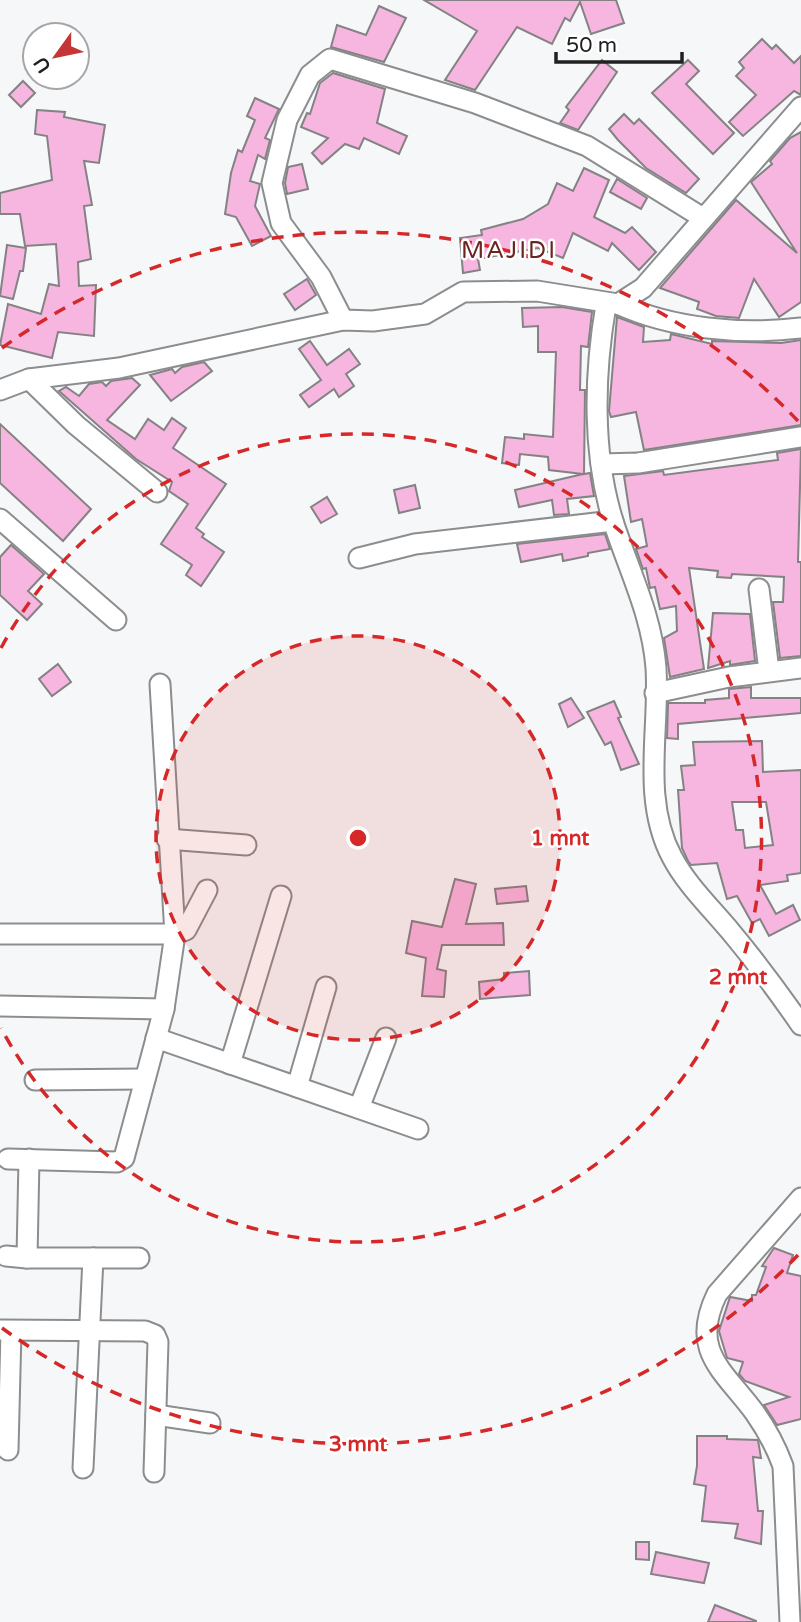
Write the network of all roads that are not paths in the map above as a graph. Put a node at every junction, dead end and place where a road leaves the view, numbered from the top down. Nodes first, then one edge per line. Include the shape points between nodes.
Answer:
1 (801, 107) edge
2 (703, 218) junction
3 (612, 304) junction
4 (343, 320) junction
5 (801, 328) edge
6 (29, 379) junction
7 (0, 390) edge
8 (801, 437) edge
9 (602, 464) junction
10 (157, 492) dead end
11 (0, 519) edge
12 (613, 521) junction
13 (359, 558) dead end
14 (759, 589) dead end
15 (116, 620) dead end
16 (801, 668) edge
17 (769, 671) junction
18 (160, 684) dead end
19 (655, 693) junction
20 (167, 839) junction
21 (246, 845) dead end
22 (207, 890) dead end
23 (281, 896) dead end
24 (0, 934) edge
25 (175, 934) junction
26 (326, 987) dead end
27 (0, 1006) edge
28 (163, 1009) junction
29 (801, 1026) edge
30 (156, 1038) junction
31 (386, 1038) dead end
32 (230, 1064) junction
33 (145, 1079) junction
34 (35, 1080) dead end
35 (296, 1087) junction
36 (359, 1108) junction
37 (418, 1129) dead end
38 (8, 1159) dead end
39 (29, 1159) junction
40 (801, 1198) edge
41 (6, 1256) dead end
42 (27, 1258) junction
43 (93, 1258) junction
44 (139, 1258) dead end
45 (6, 1331) edge
46 (89, 1333) junction
47 (156, 1415) junction
48 (210, 1423) dead end
49 (8, 1450) dead end
50 (83, 1468) dead end
51 (154, 1472) dead end
52 (790, 1622) edge

1 - 2 street
2 - 3 street via 643,288
2 - 4 street via 587,146 475,103 330,59 310,75 287,120 272,183 281,223 321,277
3 - 4 street via 537,291 463,292 425,314
3 - 5 street via 672,322 748,331
3 - 9 street via 598,382
4 - 6 street via 119,368
6 - 7 street
6 - 10 street
8 - 9 street via 638,463
9 - 12 street
11 - 15 street
12 - 13 street via 415,544
12 - 19 street via 648,618
14 - 17 street
16 - 17 street
17 - 19 street
18 - 20 street
19 - 29 street via 655,795 671,856
20 - 21 street
20 - 25 street
22 - 25 street via 186,930
23 - 32 street
24 - 25 street
25 - 28 street
26 - 35 street
27 - 28 street
28 - 30 street
30 - 32 street
30 - 33 street
31 - 36 street
32 - 35 street
33 - 34 street
33 - 39 street via 121,1161
35 - 36 street
36 - 37 street
38 - 39 street
39 - 42 street
40 - 52 street via 717,1294 706,1332 719,1372 754,1412 783,1466
41 - 42 street
42 - 43 street
43 - 44 street
43 - 46 street
45 - 46 street
45 - 49 street
46 - 47 street via 145,1331 155,1335
46 - 50 street
47 - 48 street
47 - 51 street

